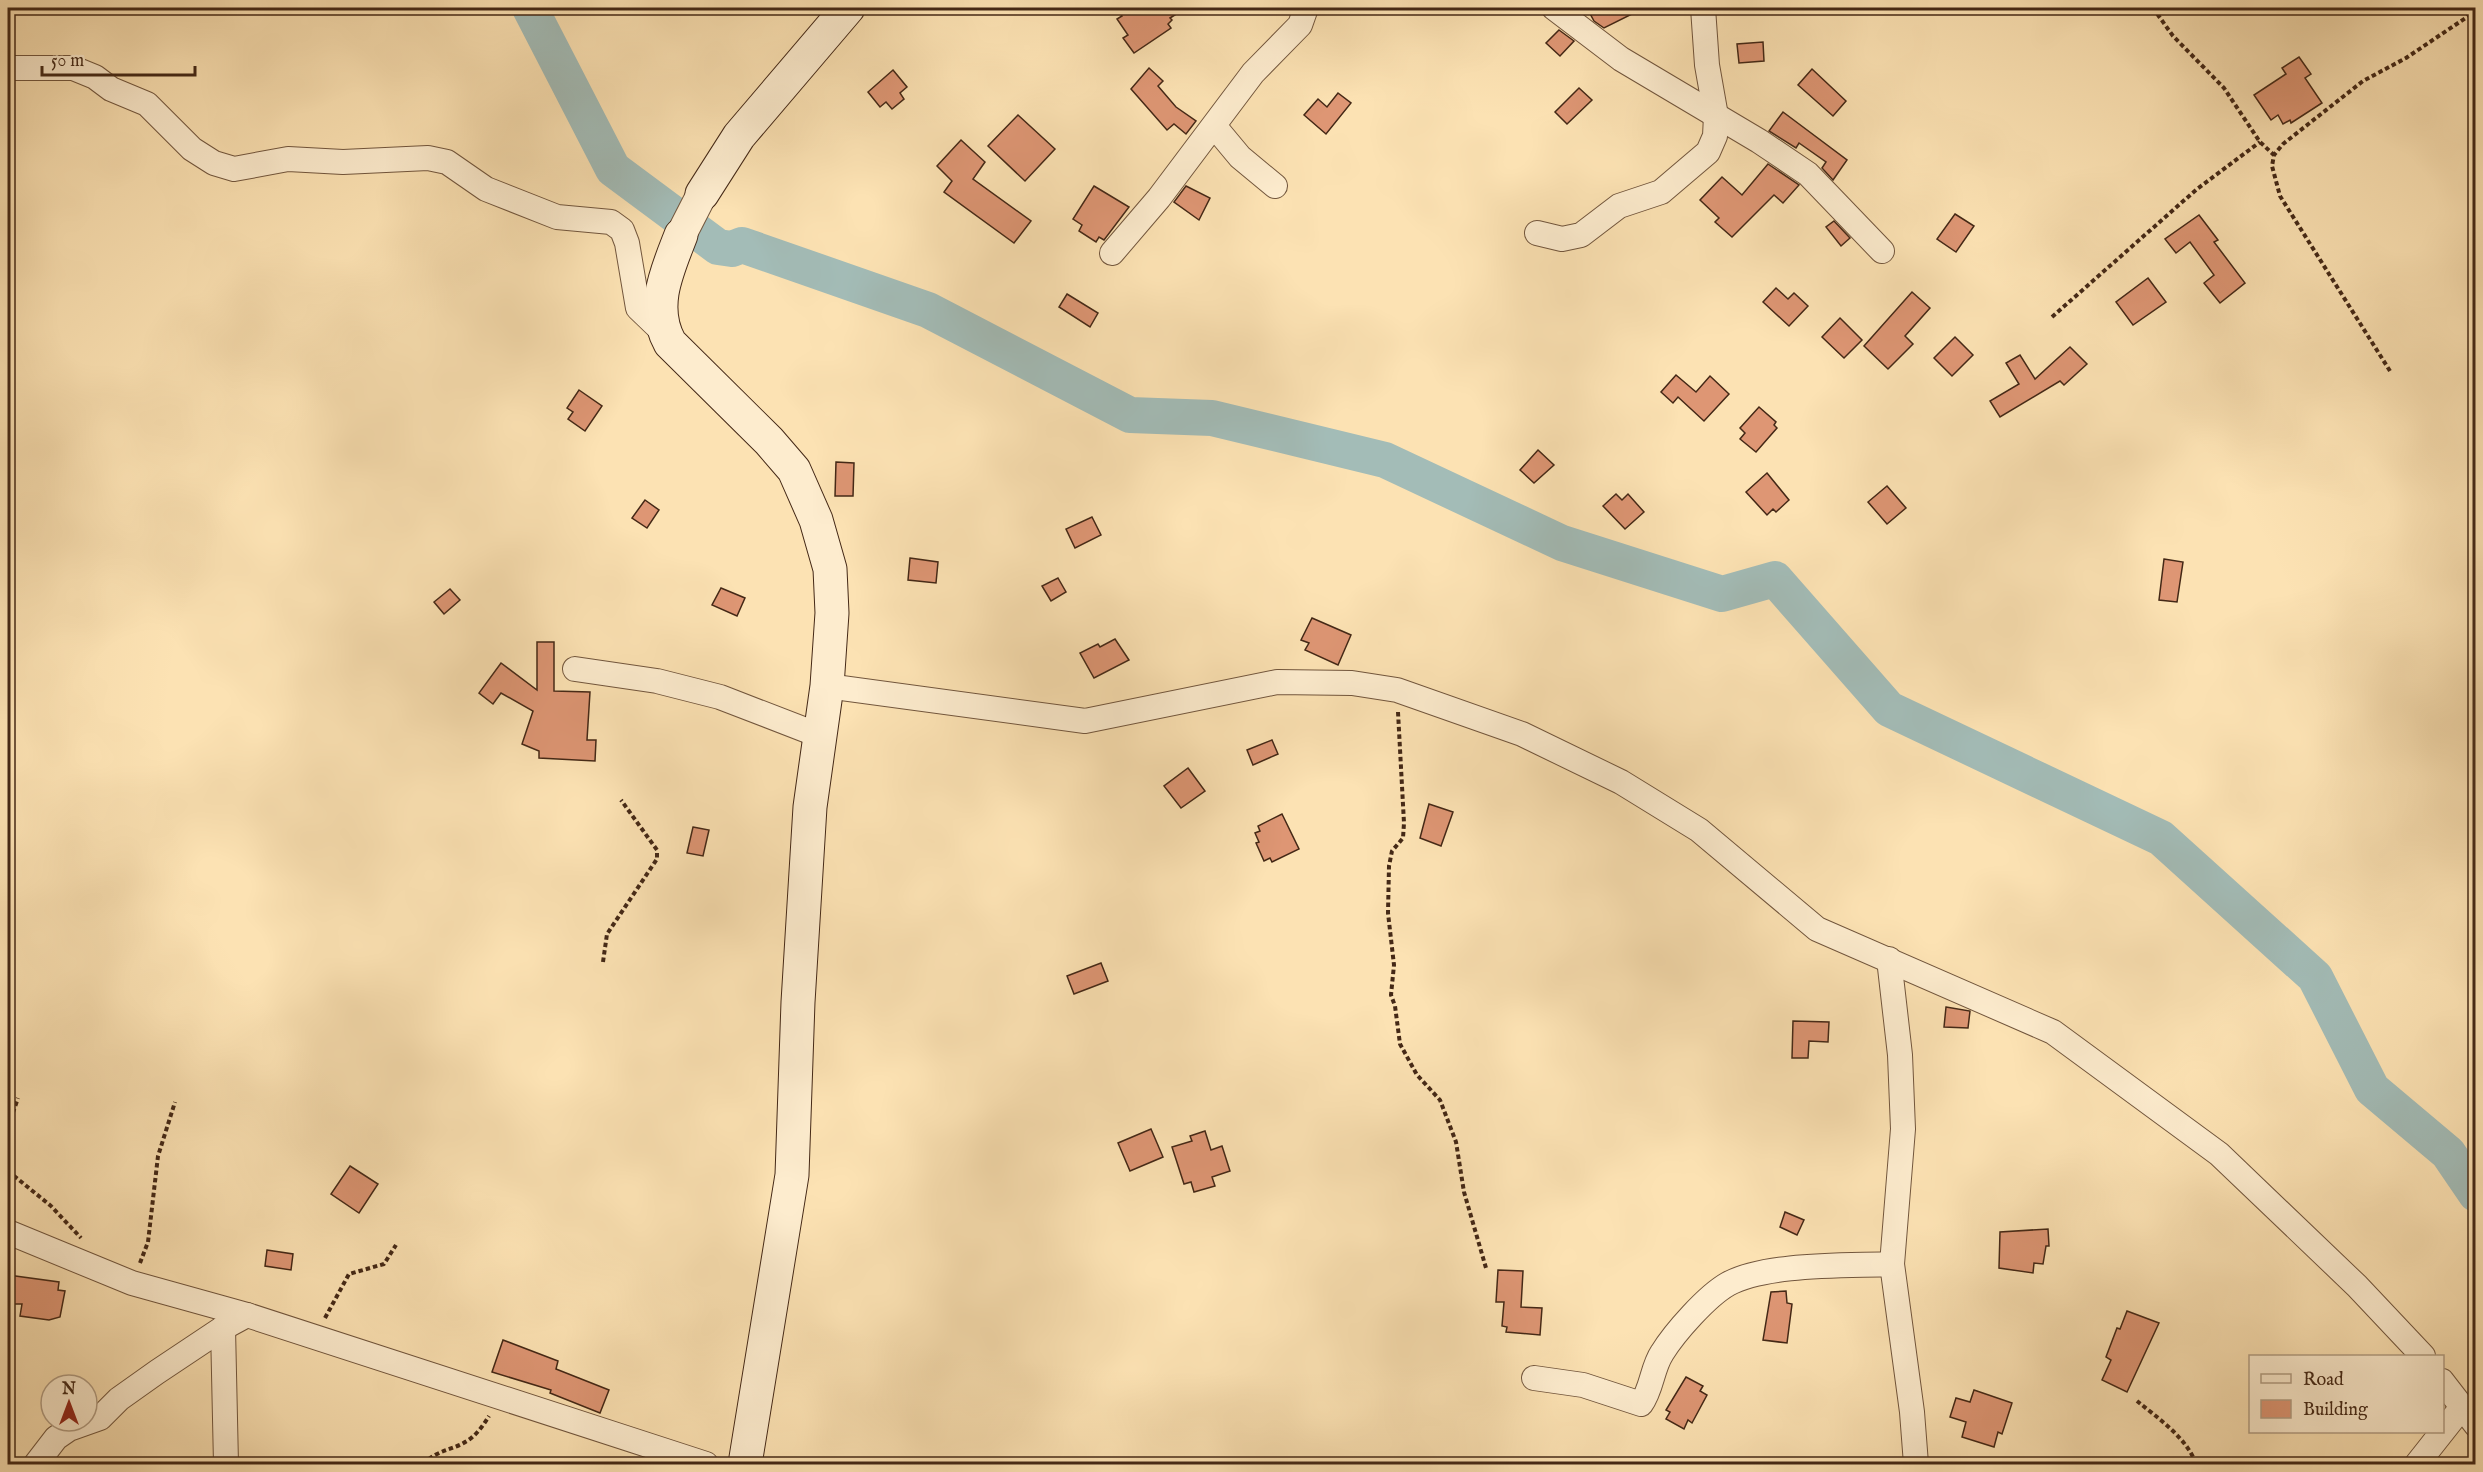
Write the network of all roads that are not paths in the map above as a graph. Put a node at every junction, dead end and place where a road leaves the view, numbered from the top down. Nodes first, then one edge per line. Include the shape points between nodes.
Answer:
1 (848, 8) edge
2 (1306, 8) edge
3 (1554, 8) edge
4 (1703, 8) edge
5 (8, 68) edge
6 (1716, 116) junction
7 (1215, 127) junction
8 (1275, 186) dead end
9 (702, 194) joint
10 (1537, 233) dead end
11 (681, 235) joint
12 (1882, 251) dead end
13 (1112, 253) dead end
14 (664, 333) junction
15 (575, 669) dead end
16 (827, 686) junction
17 (821, 736) junction
18 (1889, 959) junction
19 (8, 1232) edge
20 (1892, 1264) junction
21 (247, 1315) junction
22 (223, 1328) junction
23 (2422, 1355) edge
24 (1534, 1378) dead end
25 (2444, 1384) edge
26 (2469, 1416) edge
27 (36, 1464) edge
28 (226, 1464) edge
29 (706, 1464) edge
30 (745, 1464) edge
31 (1916, 1464) edge
32 (2417, 1464) edge

1 - 9 main road via 739,136
2 - 7 street via 1300,25 1252,73
3 - 6 street via 1621,59
4 - 6 street
5 - 14 street via 73,68 95,77 111,89 147,104 192,149 214,163 234,169 288,159 343,162 428,158 447,162 486,189 557,217 611,222 622,230 627,243 638,308
6 - 10 street via 1715,136 1708,152 1661,192 1619,206 1581,235 1562,239
6 - 12 street via 1808,174
7 - 8 street via 1240,157
7 - 13 street
9 - 11 street
11 - 14 main road via 662,294 660,317
14 - 16 main road via 794,470 816,520 830,569 832,613
15 - 17 street via 657,681 720,697
16 - 17 main road
16 - 18 street via 1084,720 1277,682 1352,683 1397,690 1522,734 1621,782 1699,830 1817,929
17 - 30 main road via 810,807 792,1175
18 - 20 street via 1900,1055 1903,1129
18 - 23 street via 2053,1032 2219,1154 2357,1286
19 - 21 street via 132,1283
20 - 24 street via 1784,1270 1730,1283 1716,1292 1668,1344 1641,1404 1583,1385
20 - 31 street
21 - 22 street
21 - 29 street
22 - 27 street via 119,1399 100,1418 63,1434
22 - 28 street
25 - 26 street
26 - 32 street

